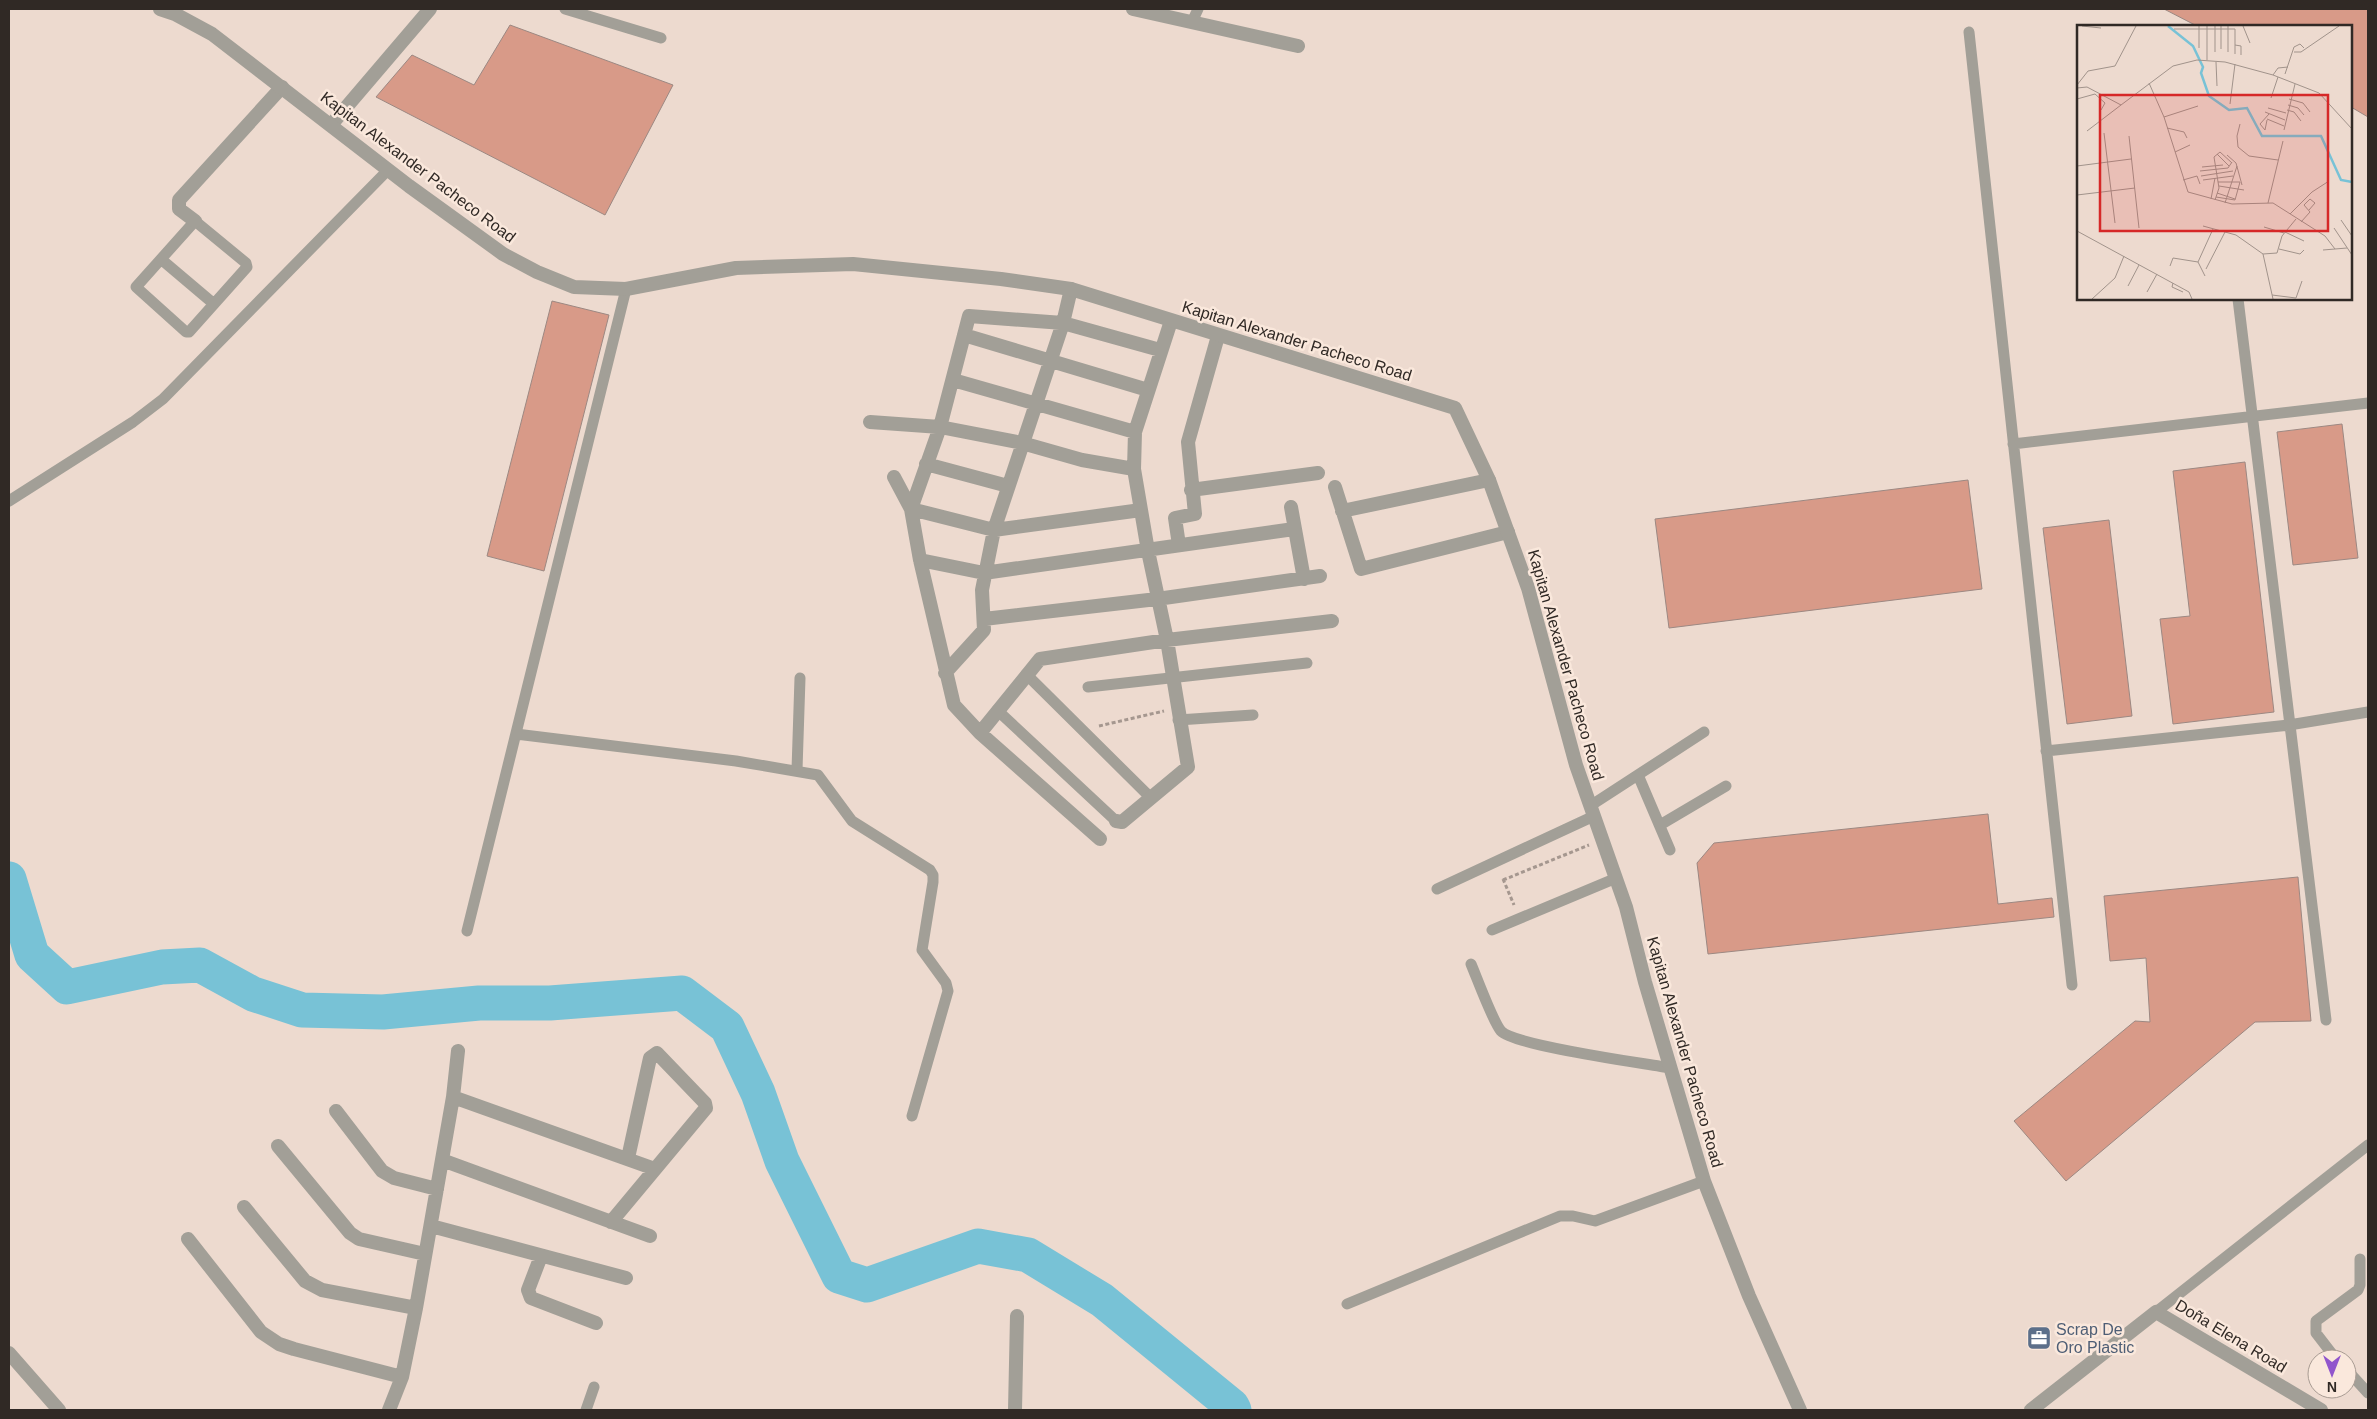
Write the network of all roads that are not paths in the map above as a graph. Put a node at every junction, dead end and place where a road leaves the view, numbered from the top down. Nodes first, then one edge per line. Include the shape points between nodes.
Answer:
1 (160, 9) edge
2 (430, 9) edge
3 (565, 9) edge
4 (1134, 9) edge
5 (1195, 15) edge
6 (1969, 32) dead end
7 (661, 38) dead end
8 (1298, 46) dead end
9 (282, 87) junction
10 (331, 125) junction
11 (388, 170) junction
12 (195, 221) junction
13 (162, 260) junction
14 (626, 288) junction
15 (1071, 289) junction
16 (2238, 300) edge
17 (214, 304) junction
18 (1171, 320) junction
19 (1063, 323) junction
20 (964, 335) junction
21 (1218, 336) junction
22 (1160, 350) junction
23 (1051, 360) junction
24 (952, 380) junction
25 (1148, 390) junction
26 (1036, 403) junction
27 (2368, 403) edge
28 (2252, 415) junction
29 (870, 422) dead end
30 (940, 427) junction
31 (1135, 432) junction
32 (1022, 443) junction
33 (2012, 444) junction
34 (926, 464) junction
35 (1134, 469) junction
36 (1318, 473) dead end
37 (894, 477) dead end
38 (1488, 480) junction
39 (1008, 486) junction
40 (1336, 487) dead end
41 (1191, 490) junction
42 (9, 501) edge
43 (1291, 507) dead end
44 (911, 509) junction
45 (1141, 510) junction
46 (1342, 511) junction
47 (1294, 529) junction
48 (994, 530) junction
49 (1508, 532) junction
50 (1179, 545) junction
51 (1148, 551) junction
52 (920, 560) junction
53 (984, 573) junction
54 (1320, 576) dead end
55 (1304, 579) junction
56 (1157, 599) junction
57 (984, 619) junction
58 (1332, 620) dead end
59 (1167, 640) junction
60 (1307, 663) dead end
61 (945, 672) junction
62 (1026, 674) junction
63 (800, 678) dead end
64 (1172, 679) junction
65 (1088, 687) dead end
66 (997, 710) junction
67 (2368, 712) edge
68 (1177, 714) junction
69 (1253, 715) dead end
70 (2289, 725) junction
71 (1704, 732) dead end
72 (980, 733) junction
73 (516, 734) junction
74 (2046, 750) junction
75 (797, 770) junction
76 (1638, 775) junction
77 (1726, 786) dead end
78 (1150, 797) junction
79 (1592, 811) junction
80 (1116, 821) joint
81 (1660, 825) junction
82 (1100, 839) dead end
83 (1670, 850) dead end
84 (1614, 879) junction
85 (1437, 889) dead end
86 (1492, 930) dead end
87 (467, 931) dead end
88 (1471, 964) dead end
89 (2072, 985) dead end
90 (2326, 1020) dead end
91 (458, 1051) dead end
92 (1670, 1068) junction
93 (453, 1097) junction
94 (336, 1111) dead end
95 (912, 1116) dead end
96 (2368, 1145) edge
97 (278, 1146) dead end
98 (628, 1158) junction
99 (442, 1160) junction
100 (655, 1169) junction
101 (1704, 1181) junction
102 (437, 1189) junction
103 (244, 1207) dead end
104 (611, 1222) junction
105 (431, 1226) junction
106 (650, 1236) dead end
107 (188, 1239) dead end
108 (425, 1254) junction
109 (541, 1256) junction
110 (2360, 1260) dead end
111 (626, 1278) dead end
112 (1347, 1304) dead end
113 (416, 1308) junction
114 (2156, 1312) junction
115 (1017, 1316) dead end
116 (596, 1323) dead end
117 (2328, 1349) edge
118 (9, 1353) edge
119 (402, 1377) junction
120 (2357, 1381) edge
121 (594, 1387) dead end
122 (2368, 1393) edge
123 (59, 1410) edge
124 (389, 1410) edge
125 (586, 1410) edge
126 (1014, 1410) edge
127 (1800, 1410) edge
128 (2031, 1410) edge
129 (2321, 1410) edge

1 - 9 street, Kapitan Alexander Pacheco Road via 212,34
2 - 10 street
3 - 7 lane
4 - 5 street
5 - 8 street
6 - 33 lane
9 - 10 street, Kapitan Alexander Pacheco Road
9 - 12 street via 180,200 178,209
10 - 11 street, Kapitan Alexander Pacheco Road
11 - 14 street, Kapitan Alexander Pacheco Road via 503,254 537,272 574,287
11 - 42 lane via 164,399
12 - 13 lane
12 - 17 lane via 247,265
13 - 17 lane
13 - 17 lane via 137,285 137,290 186,332 192,331
14 - 15 street, Kapitan Alexander Pacheco Road via 736,268 854,264
14 - 73 lane
15 - 18 street, Kapitan Alexander Pacheco Road
15 - 19 street
16 - 28 lane
18 - 21 street, Kapitan Alexander Pacheco Road
18 - 22 street
19 - 20 street via 969,316
19 - 22 street
19 - 23 street
20 - 23 street
20 - 24 street
21 - 38 street, Kapitan Alexander Pacheco Road via 1455,408
21 - 41 street via 1188,442
22 - 25 street
23 - 25 street
23 - 26 street
24 - 26 street
24 - 30 street
25 - 31 street
26 - 31 street
26 - 32 street
27 - 28 lane
28 - 33 lane
28 - 70 lane
29 - 30 street
30 - 32 street
30 - 34 street
31 - 35 street
32 - 35 street via 1082,460
32 - 39 street
33 - 74 lane
34 - 39 street
34 - 44 street
35 - 45 street
36 - 41 street
37 - 44 street
38 - 46 street
38 - 49 street, Kapitan Alexander Pacheco Road
39 - 48 street
40 - 46 street
41 - 50 street via 1195,514 1174,519
43 - 47 street
44 - 48 street
44 - 52 street
45 - 48 street
45 - 51 street
46 - 49 street via 1355,570
47 - 50 street
47 - 55 street
48 - 53 street
49 - 79 street, Kapitan Alexander Pacheco Road via 1528,588 1576,765
50 - 51 street
51 - 53 street
51 - 56 street
52 - 53 street
52 - 61 street
53 - 57 street
54 - 55 street
55 - 56 street
56 - 57 street
56 - 59 street
57 - 61 street via 984,630
58 - 59 street
59 - 62 street via 1040,659
59 - 64 street
60 - 64 lane
61 - 72 street via 954,704
62 - 66 street
62 - 78 lane
63 - 75 lane
64 - 65 lane
64 - 68 street
66 - 72 street
66 - 80 lane
67 - 70 lane
68 - 69 lane
68 - 78 street via 1188,767
70 - 74 lane
70 - 90 lane
71 - 76 lane
72 - 82 street
73 - 75 lane
73 - 87 lane
74 - 89 lane
75 - 95 lane via 818,775 852,821 930,870 933,876 922,950 946,983 948,991
76 - 79 lane
76 - 81 lane
77 - 81 lane
78 - 80 street via 1122,822
79 - 84 street, Kapitan Alexander Pacheco Road
79 - 85 lane
81 - 83 lane
84 - 86 lane
84 - 92 street, Kapitan Alexander Pacheco Road via 1626,907
88 - 92 lane via 1502,1031 1515,1038
91 - 93 street
92 - 101 street, Kapitan Alexander Pacheco Road
93 - 98 street
93 - 99 street
94 - 102 street via 382,1171 394,1178
96 - 114 lane
97 - 108 street via 350,1234
98 - 100 street
98 - 100 street via 650,1058 657,1053 705,1103 706,1108
99 - 102 street
99 - 104 street
100 - 104 street
101 - 112 lane via 1595,1221 1560,1216
101 - 127 street, Kapitan Alexander Pacheco Road via 1749,1296
102 - 105 street
103 - 113 street via 305,1281 322,1290
104 - 106 street
105 - 108 street
105 - 109 street
107 - 119 street via 267,1336 294,1349
108 - 113 street
109 - 111 street
109 - 116 street via 528,1290 529,1296
110 - 117 lane via 2358,1290 2316,1321 2316,1333
113 - 119 street
114 - 128 street, Doña Elena Road
114 - 129 street, Doña Elena Road
115 - 126 street
118 - 123 street
119 - 124 street
120 - 122 lane
121 - 125 lane

